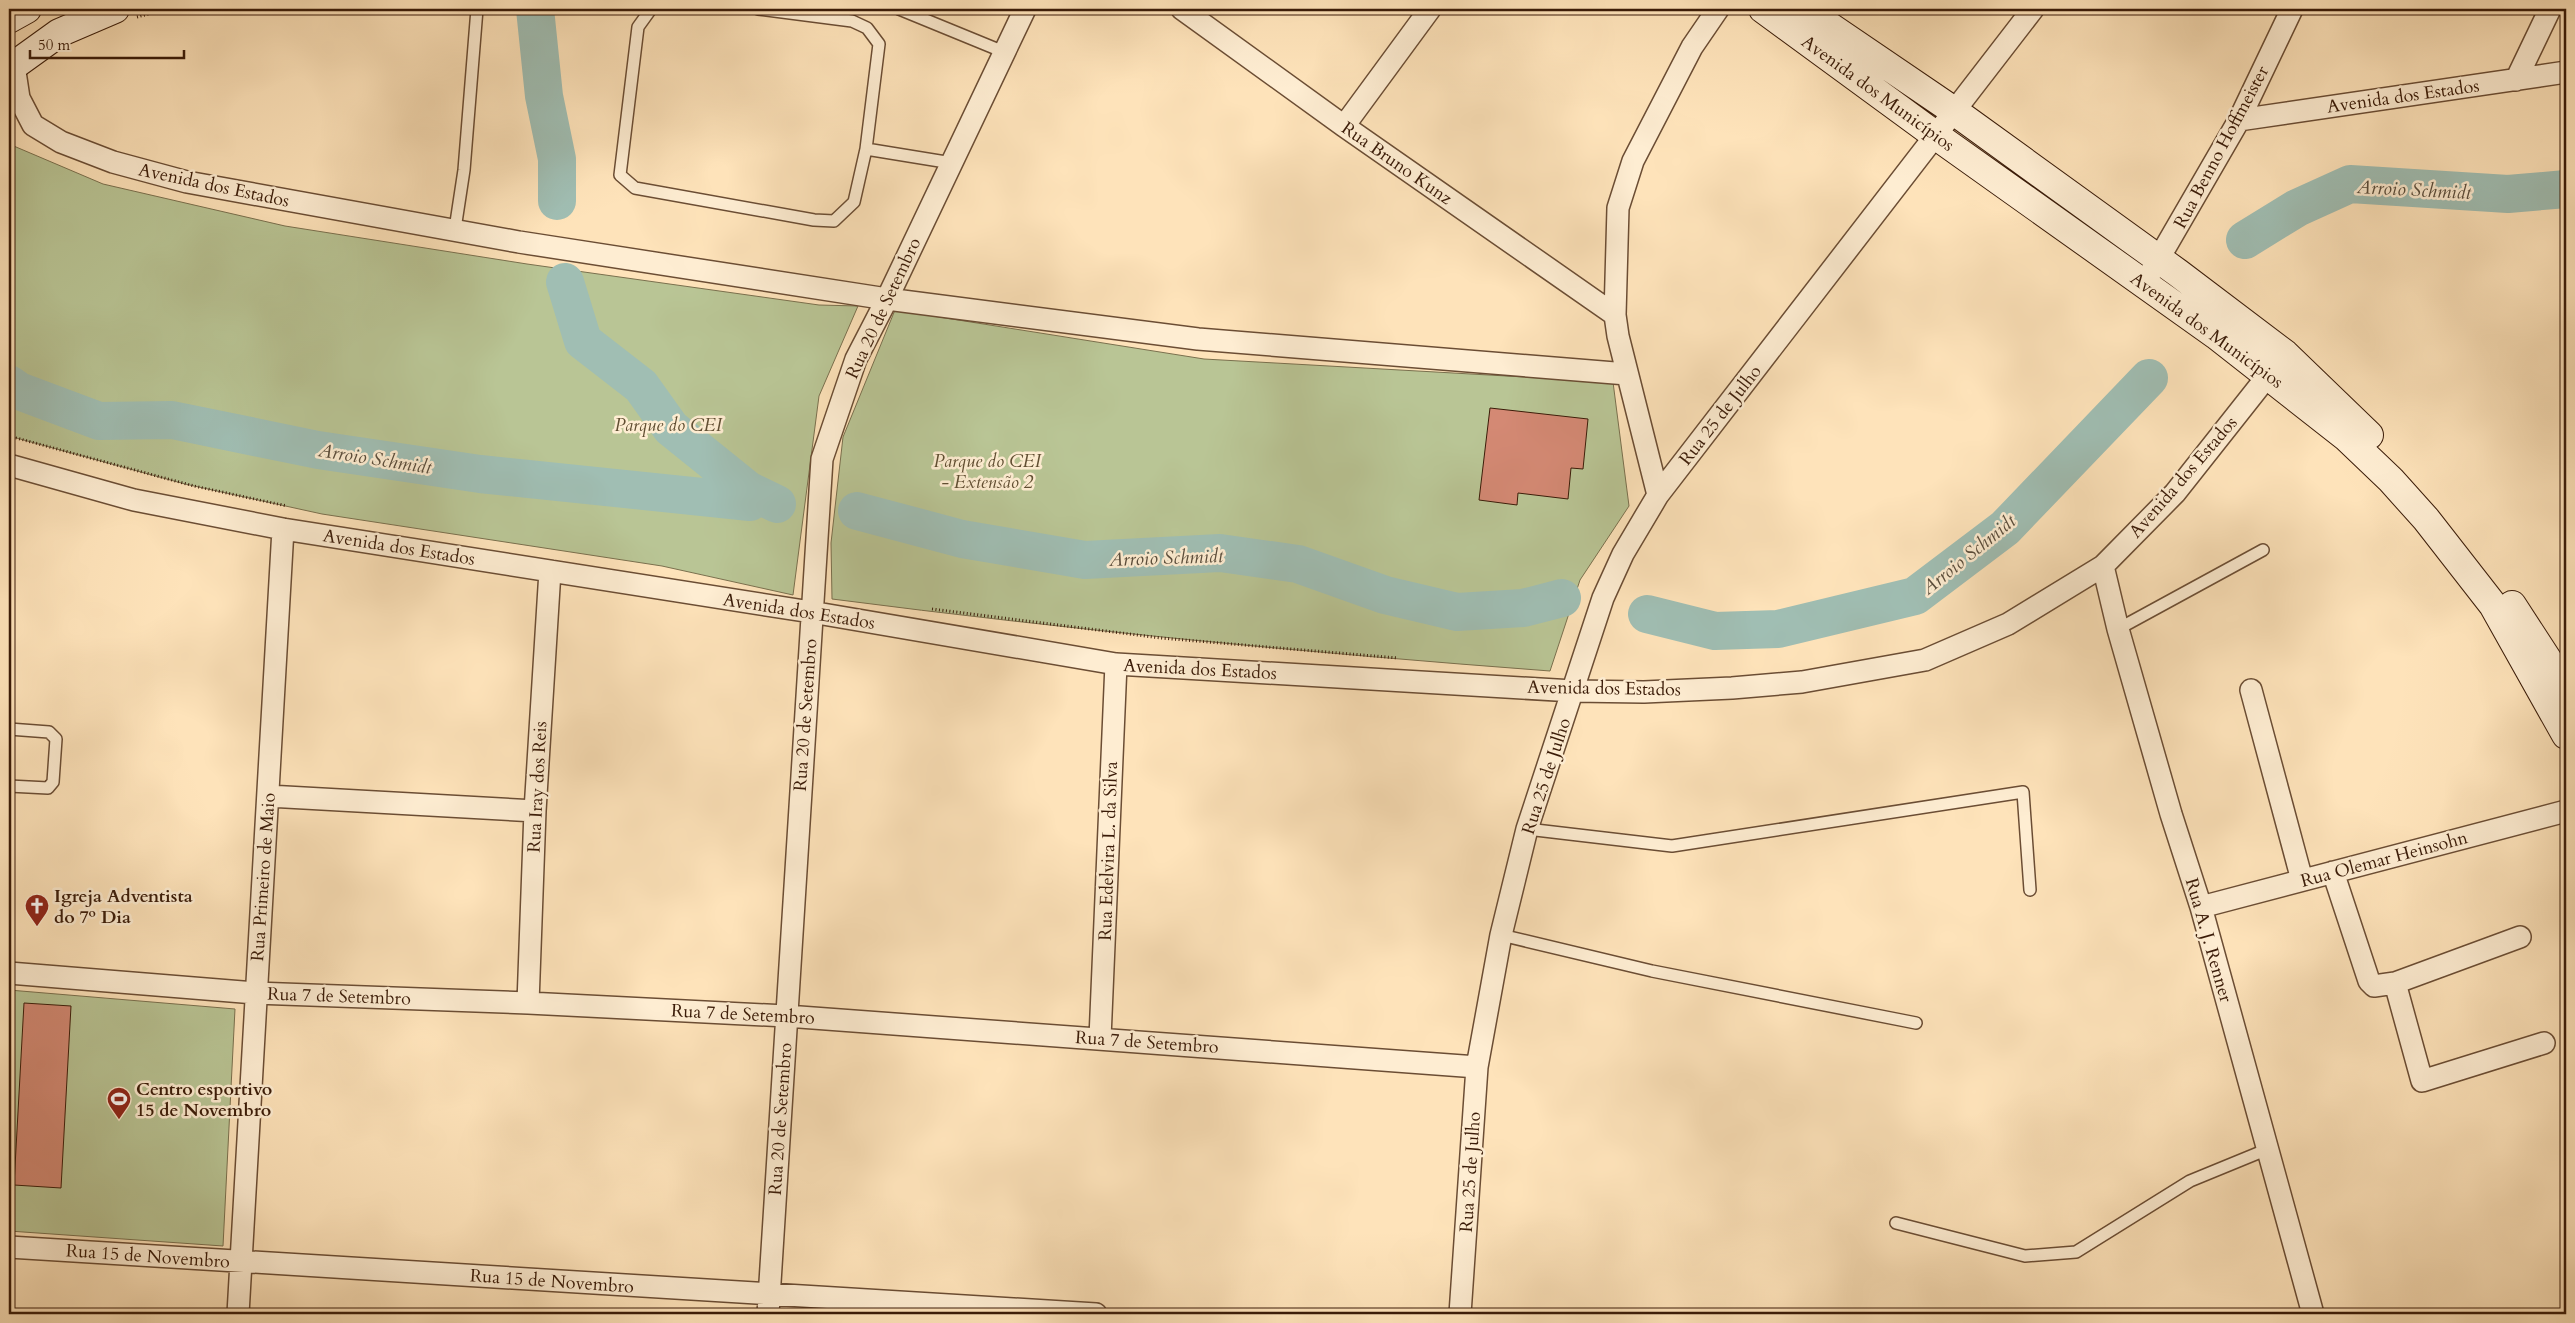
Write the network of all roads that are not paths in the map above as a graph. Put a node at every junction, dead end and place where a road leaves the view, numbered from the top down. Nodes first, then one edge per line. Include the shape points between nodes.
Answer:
1 (26, 9) edge
2 (115, 9) edge
3 (477, 9) edge
4 (651, 9) edge
5 (758, 9) edge
6 (899, 9) edge
7 (1025, 9) edge
8 (1182, 9) edge
9 (1430, 9) edge
10 (1702, 9) edge
11 (1718, 9) edge
12 (1763, 9) edge
13 (1804, 9) edge
14 (2033, 9) edge
15 (2292, 9) edge
16 (2550, 9) edge
17 (772, 10) edge
18 (9, 19) edge
19 (1692, 47) junction
20 (1004, 52) junction
21 (10, 62) edge
22 (2566, 72) edge
23 (2516, 80) junction
24 (1954, 111) junction
25 (2239, 120) junction
26 (1344, 126) junction
27 (1935, 135) junction
28 (866, 149) junction
29 (952, 163) junction
30 (455, 229) junction
31 (2160, 259) junction
32 (2143, 283) junction
33 (887, 299) junction
34 (1615, 315) junction
35 (2277, 364) junction
36 (1627, 374) junction
37 (9, 465) edge
38 (1658, 495) junction
39 (283, 529) junction
40 (2263, 550) dead end
41 (2104, 566) junction
42 (550, 571) junction
43 (811, 612) junction
44 (2118, 629) junction
45 (1116, 664) junction
46 (2566, 688) edge
47 (2251, 690) dead end
48 (1573, 691) junction
49 (9, 729) edge
50 (2566, 735) edge
51 (9, 786) edge
52 (268, 796) junction
53 (2566, 810) edge
54 (535, 811) junction
55 (1527, 829) junction
56 (2333, 872) junction
57 (2302, 880) junction
58 (2030, 890) dead end
59 (2201, 907) junction
60 (1502, 935) junction
61 (2520, 937) dead end
62 (9, 973) edge
63 (2395, 983) junction
64 (255, 993) junction
65 (528, 1003) junction
66 (786, 1016) junction
67 (1916, 1022) dead end
68 (1100, 1038) junction
69 (2544, 1043) dead end
70 (1477, 1067) junction
71 (2268, 1149) junction
72 (1896, 1223) dead end
73 (9, 1247) edge
74 (240, 1262) junction
75 (768, 1304) edge
76 (238, 1314) edge
77 (1096, 1314) edge
78 (1460, 1314) edge
79 (2314, 1314) edge

1 - 18 main road
2 - 21 main road via 59,32
3 - 30 lane via 465,161
4 - 28 lane via 638,27 620,175 635,188 834,221 854,202
5 - 17 lane
6 - 20 lane
7 - 20 street, Rua 20 de Setembro
8 - 26 street, Rua Bruno Kunz
9 - 26 street
10 - 19 street
11 - 19 street
12 - 27 main road, Avenida dos Municípios
13 - 24 main road, Avenida dos Municípios
14 - 24 street, Rua 25 de Julho
15 - 25 street, Rua Benno Hoffmeister
16 - 23 street
17 - 28 lane via 852,21 867,28 879,44
19 - 34 street via 1633,160 1618,208
20 - 29 street, Rua 20 de Setembro
21 - 30 street, Avenida dos Estados via 19,98 33,125 61,142 113,162 187,182 364,216
22 - 23 street, Avenida dos Estados
23 - 25 street, Avenida dos Estados
24 - 27 street, Rua 25 de Julho
24 - 31 main road, Avenida dos Municípios
25 - 31 street, Rua Benno Hoffmeister
26 - 34 street, Rua Bruno Kunz
27 - 32 main road, Avenida dos Municípios
27 - 38 street, Rua 25 de Julho
28 - 29 lane
29 - 33 street, Rua 20 de Setembro
30 - 33 street, Avenida dos Estados via 519,242
31 - 32 street, Rua Benno Hoffmeister
31 - 35 main road, Avenida dos Municípios
32 - 35 main road, Avenida dos Municípios
33 - 36 street, Avenida dos Estados via 1198,339
33 - 43 street, Rua 20 de Setembro via 856,359 822,460
34 - 36 street
35 - 41 street, Avenida dos Estados via 2175,492
35 - 46 main road, Avenida dos Municípios via 2397,462 2498,583
35 - 50 main road, Avenida dos Municípios via 2426,519 2493,605
36 - 38 street
37 - 39 street, Avenida dos Estados via 134,500
38 - 48 street, Rua 25 de Julho via 1623,554 1603,598
39 - 42 street, Avenida dos Estados
39 - 52 street, Rua Primeiro de Maio
40 - 44 lane
41 - 44 street, Rua A. J. Renner
41 - 48 street, Avenida dos Estados via 2008,624 1925,660 1802,682 1644,692
42 - 43 street, Avenida dos Estados
42 - 54 street, Rua Iray dos Reis
43 - 45 street, Avenida dos Estados
43 - 66 street, Rua 20 de Setembro
44 - 59 street, Rua A. J. Renner
45 - 48 street, Avenida dos Estados
45 - 68 street, Rua Edelvira L. da Silva
47 - 57 street
48 - 55 street, Rua 25 de Julho
49 - 51 lane via 49,732 56,738 53,782 48,788
52 - 54 street
52 - 64 street, Rua Primeiro de Maio
53 - 56 street, Rua Olemar Heinsohn
54 - 65 street, Rua Iray dos Reis
55 - 58 lane via 1672,846 2022,792
55 - 60 street, Rua 25 de Julho
56 - 57 street, Rua Olemar Heinsohn
56 - 63 street via 2368,981 2374,986
57 - 59 street, Rua Olemar Heinsohn
59 - 71 street, Rua A. J. Renner
60 - 67 lane via 1652,971
60 - 70 street, Rua 25 de Julho
61 - 63 street
62 - 64 street, Rua 7 de Setembro
63 - 69 street via 2422,1081
64 - 65 street, Rua 7 de Setembro
64 - 74 street, Rua Primeiro de Maio
65 - 66 street, Rua 7 de Setembro
66 - 68 street, Rua 7 de Setembro
66 - 75 street, Rua 20 de Setembro
68 - 70 street, Rua 7 de Setembro
70 - 78 street, Rua 25 de Julho
71 - 72 lane via 2190,1181 2076,1252 2025,1256
71 - 79 street, Rua A. J. Renner
73 - 74 street, Rua 15 de Novembro
74 - 75 street, Rua 15 de Novembro
74 - 76 street, Rua Primeiro de Maio
75 - 77 street, Rua 15 de Novembro

